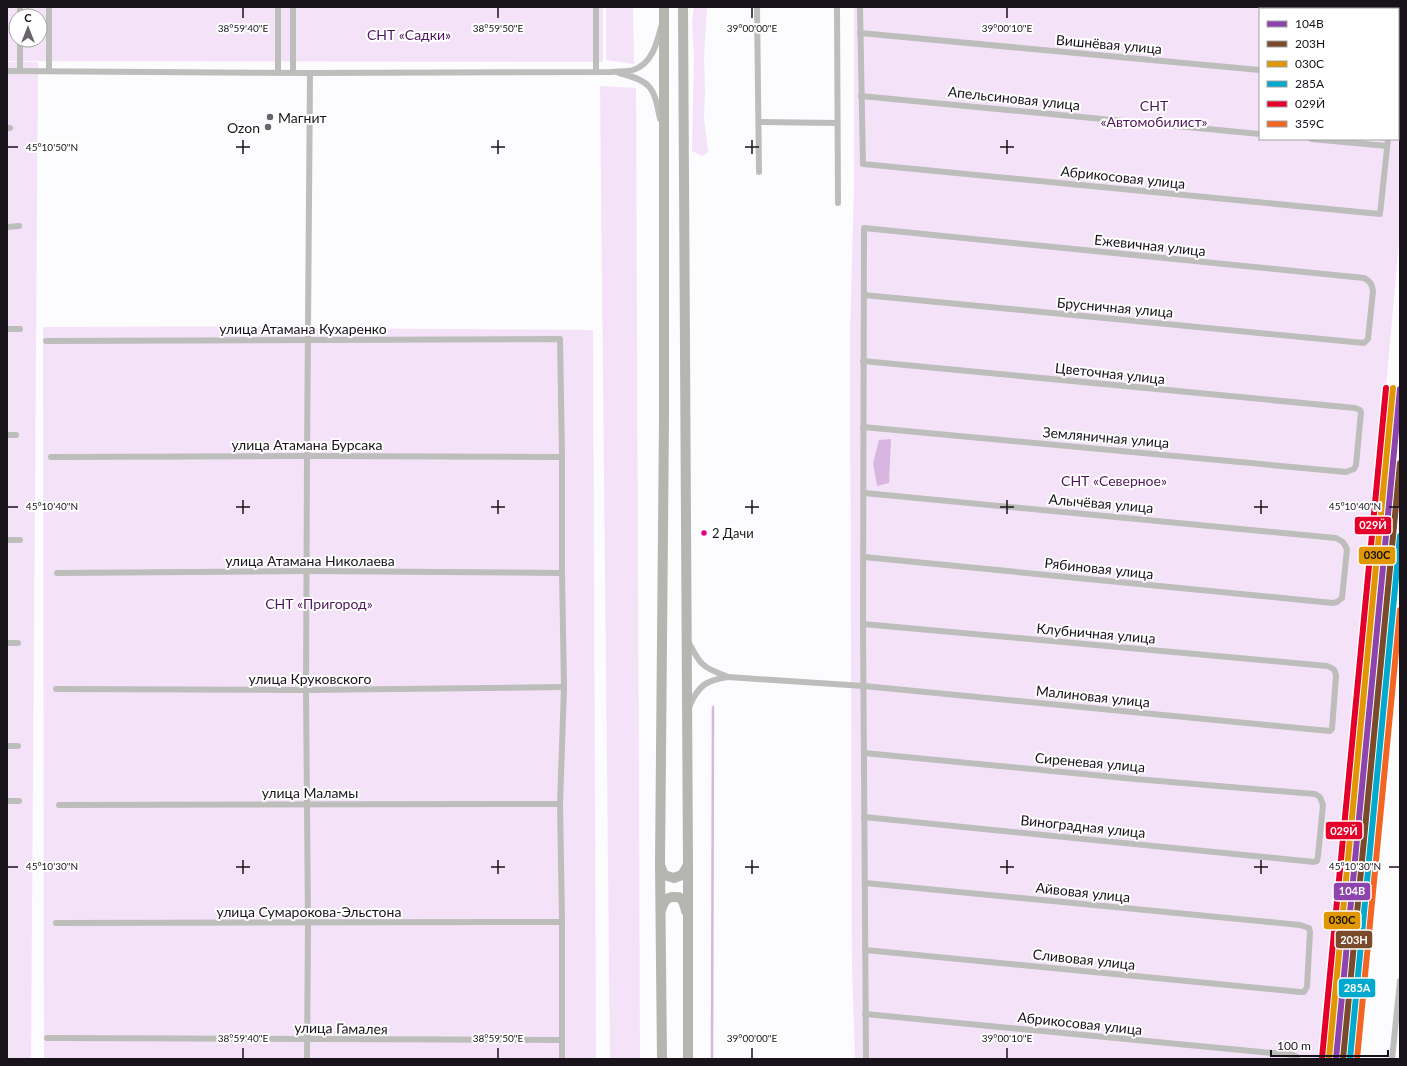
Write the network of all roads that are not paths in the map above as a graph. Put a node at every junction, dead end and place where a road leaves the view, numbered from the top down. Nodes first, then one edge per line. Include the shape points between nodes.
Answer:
1 (49, 7) edge
2 (278, 7) edge
3 (293, 7) edge
4 (596, 7) edge
5 (664, 7) edge
6 (683, 7) edge
7 (757, 7) edge
8 (837, 7) edge
9 (860, 7) edge
10 (1284, 7) edge
11 (1295, 8) edge
12 (664, 19) junction
13 (860, 33) junction
14 (20, 48) edge
15 (1259, 70) edge
16 (7, 71) edge
17 (20, 71) junction
18 (49, 71) junction
19 (278, 72) junction
20 (293, 72) junction
21 (596, 72) junction
22 (611, 72) junction
23 (310, 73) junction
24 (861, 96) junction
25 (759, 122) junction
26 (837, 123) junction
27 (664, 134) junction
28 (1259, 134) edge
29 (1322, 140) edge
30 (1388, 140) edge
31 (1387, 146) junction
32 (758, 172) dead end
33 (838, 203) dead end
34 (7, 226) edge
35 (19, 226) dead end
36 (864, 295) junction
37 (7, 329) edge
38 (20, 329) dead end
39 (309, 340) junction
40 (46, 341) dead end
41 (1364, 343) joint
42 (863, 361) junction
43 (863, 427) junction
44 (7, 435) edge
45 (16, 435) dead end
46 (307, 456) junction
47 (562, 456) junction
48 (51, 457) dead end
49 (1346, 472) joint
50 (864, 493) junction
51 (7, 540) edge
52 (20, 540) dead end
53 (864, 557) junction
54 (308, 571) junction
55 (57, 573) dead end
56 (562, 573) junction
57 (1333, 603) joint
58 (863, 624) junction
59 (686, 636) junction
60 (7, 643) edge
61 (18, 643) dead end
62 (728, 677) junction
63 (864, 686) junction
64 (564, 687) junction
65 (56, 689) dead end
66 (306, 690) junction
67 (687, 714) junction
68 (1319, 730) joint
69 (7, 746) edge
70 (18, 746) dead end
71 (864, 753) junction
72 (1315, 794) joint
73 (7, 802) edge
74 (18, 802) dead end
75 (307, 804) junction
76 (560, 804) junction
77 (59, 805) dead end
78 (864, 817) junction
79 (660, 864) junction
80 (688, 865) junction
81 (865, 883) junction
82 (660, 917) junction
83 (688, 917) junction
84 (562, 922) junction
85 (56, 923) dead end
86 (308, 923) junction
87 (865, 950) junction
88 (1400, 981) edge
89 (1300, 992) joint
90 (865, 1014) junction
91 (47, 1038) dead end
92 (306, 1040) junction
93 (562, 1040) junction
94 (1295, 1057) edge
95 (307, 1059) edge
96 (562, 1059) edge
97 (662, 1059) edge
98 (688, 1059) edge
99 (866, 1059) edge
100 (1392, 1059) edge

1 - 18 street
2 - 19 street
3 - 20 street
4 - 21 street
5 - 12 main road
6 - 59 main road
7 - 25 street
8 - 26 street
9 - 13 street
10 - 11 street
12 - 22 street via 647,62 633,70
12 - 27 main road
13 - 15 street, Вишнёвая улица
13 - 24 street
14 - 17 street
16 - 17 street
17 - 18 street
18 - 19 street
19 - 20 street
20 - 23 street
21 - 22 street
21 - 23 street
22 - 27 street via 632,76 648,86 654,94
23 - 39 street
24 - 28 street, Апельсиновая улица
24 - 31 street, Абрикосовая улица via 863,164 1380,214
25 - 26 street
25 - 32 street
26 - 33 street
27 - 79 main road
29 - 31 street
30 - 31 street
34 - 35 street
36 - 41 street, Брусничная улица
36 - 41 street, Ежевичная улица via 864,228 1364,278 1372,285 1373,291 1368,339
36 - 42 street
37 - 38 street
39 - 40 street, улица Атамана Кухаренко
39 - 46 street
39 - 47 street, улица Атамана Кухаренко via 560,339
42 - 43 street
42 - 49 street, Цветочная улица via 1355,408 1361,412 1356,465 1354,469
43 - 49 street, Земляничная улица
43 - 50 street
44 - 45 street
46 - 47 street, улица Атамана Бурсака
46 - 48 street, улица Атамана Бурсака
46 - 54 street
47 - 56 street
50 - 53 street
50 - 57 street, Алычёвая улица via 1336,538 1343,542 1347,549 1342,598
51 - 52 street
53 - 57 street, Рябиновая улица
53 - 58 street
54 - 55 street, улица Атамана Николаева
54 - 56 street, улица Атамана Николаева
54 - 66 street
56 - 64 street
58 - 63 street
58 - 68 street, Клубничная улица via 1327,666 1333,668 1336,676 1333,724 1330,731
59 - 62 street via 698,661 707,669
59 - 67 main road
60 - 61 street
62 - 63 street, Малиновая улица
62 - 67 street via 714,678 703,685 693,697
63 - 68 street, Малиновая улица
63 - 71 street
64 - 66 street, улица Круковского
64 - 76 street
65 - 66 street, улица Круковского
66 - 75 street
67 - 80 main road
69 - 70 street
71 - 72 street, Сиреневая улица
71 - 78 street
72 - 78 street, Виноградная улица via 1320,797 1323,805 1318,856 1314,862
73 - 74 street
75 - 76 street, улица Маламы
75 - 77 street, улица Маламы
75 - 86 street
76 - 84 street
78 - 81 street
79 - 80 main road via 664,875 674,878 682,875
79 - 82 main road
80 - 83 main road
81 - 87 street
81 - 89 street, Айвовая улица via 1300,925 1309,928 1310,932 1307,987 1304,992
82 - 83 main road via 664,902 674,896 681,899
82 - 97 main road
83 - 98 main road
84 - 86 street, улица Сумарокова-Эльстона
84 - 93 street
85 - 86 street, улица Сумарокова-Эльстона
86 - 92 street
87 - 89 street, Сливовая улица
87 - 90 street
88 - 100 street
90 - 94 street, Абрикосовая улица
90 - 99 street
91 - 92 street, улица Гамалея
92 - 93 street, улица Гамалея
92 - 95 street
93 - 96 street

